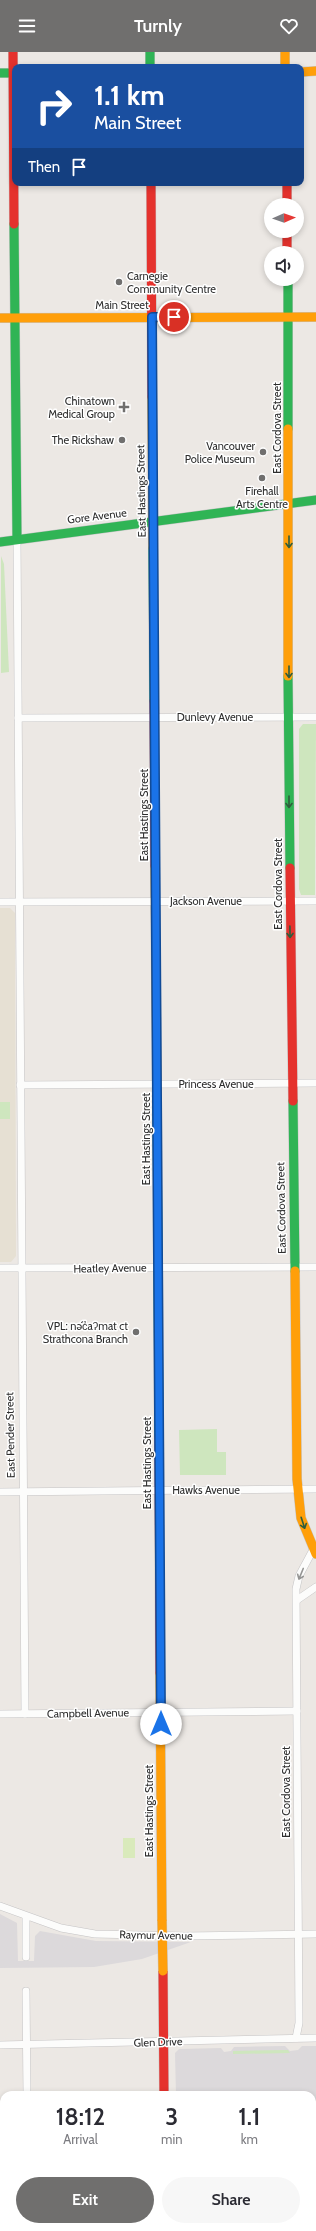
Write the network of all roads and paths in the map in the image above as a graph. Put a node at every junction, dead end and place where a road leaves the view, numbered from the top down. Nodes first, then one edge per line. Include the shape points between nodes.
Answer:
1 (13, 52) edge
2 (150, 52) edge
3 (285, 52) edge
4 (14, 64) edge
5 (150, 64) edge
6 (285, 64) edge
7 (316, 71) edge
8 (304, 72) edge
9 (0, 73) edge
10 (12, 73) edge
11 (15, 186) edge
12 (151, 186) edge
13 (287, 186) edge
14 (287, 198) edge
15 (288, 286) edge
16 (152, 317) junction
17 (288, 317) junction
18 (316, 317) edge
19 (0, 318) edge
20 (16, 318) junction
21 (316, 500) edge
22 (289, 503) junction
23 (153, 521) junction
24 (17, 539) junction
25 (0, 542) edge
26 (155, 717) junction
27 (289, 717) junction
28 (316, 717) edge
29 (18, 718) junction
30 (156, 901) junction
31 (290, 901) junction
32 (316, 901) edge
33 (0, 902) edge
34 (20, 902) junction
35 (292, 1083) junction
36 (316, 1083) edge
37 (158, 1084) junction
38 (20, 1086) junction
39 (158, 1267) junction
40 (294, 1267) junction
41 (316, 1267) edge
42 (0, 1268) edge
43 (21, 1269) junction
44 (297, 1489) junction
45 (316, 1489) edge
46 (160, 1490) junction
47 (0, 1492) edge
48 (23, 1492) junction
49 (315, 1552) edge
50 (316, 1587) edge
51 (298, 1600) junction
52 (297, 1711) junction
53 (161, 1712) junction
54 (0, 1714) edge
55 (25, 1714) junction
56 (0, 1906) edge
57 (26, 1917) junction
58 (298, 1934) junction
59 (316, 1934) edge
60 (26, 1957) dead end
61 (26, 1991) dead end
62 (296, 2038) junction
63 (316, 2038) edge
64 (163, 2042) junction
65 (0, 2045) edge
66 (27, 2045) junction
67 (27, 2091) edge
68 (164, 2091) edge

1 - 4 main road, East Pender Street
2 - 5 main road
3 - 6 main road
7 - 8 main road
9 - 10 main road
11 - 20 main road, East Pender Street
12 - 16 main road, East Hastings Street
13 - 14 main road
15 - 17 main road, East Cordova Street
16 - 17 main road, Main Street
16 - 20 main road, Main Street
16 - 23 main road, East Hastings Street
17 - 18 main road, Main Street
17 - 22 main road, East Cordova Street
19 - 20 main road, Main Street
20 - 24 main road, East Pender Street
21 - 22 main road, Gore Avenue
22 - 23 main road, Gore Avenue
22 -> 27 main road, East Cordova Street
23 - 24 main road, Gore Avenue
23 - 26 main road, East Hastings Street
24 - 25 main road, Gore Avenue
24 - 29 street, East Pender Street
26 - 27 street, Dunlevy Avenue
26 - 29 street, Dunlevy Avenue
26 - 30 main road, East Hastings Street
27 - 28 street, Dunlevy Avenue
27 -> 31 main road, East Cordova Street
29 - 34 street, East Pender Street
30 - 31 street, Jackson Avenue
30 - 34 street, Jackson Avenue
30 - 37 main road, East Hastings Street
31 - 32 street, Jackson Avenue
31 -> 35 main road, East Cordova Street
33 - 34 street, Jackson Avenue
34 - 38 street, East Pender Street
35 - 36 street, Princess Avenue
35 - 37 street, Princess Avenue
35 - 40 main road, East Cordova Street
37 - 38 street, Princess Avenue
37 - 39 main road, East Hastings Street
38 - 43 street, East Pender Street
39 - 40 street, Heatley Avenue
39 - 43 street, Heatley Avenue
39 - 46 main road, East Hastings Street
40 - 41 street, Heatley Avenue
40 - 44 main road, East Cordova Street
42 - 43 street, Heatley Avenue
43 - 48 street, East Pender Street
44 - 45 street, Hawks Avenue
44 - 46 street, Hawks Avenue
44 -> 49 main road, East Cordova Street via 301,1518
46 - 48 street, Hawks Avenue
46 - 53 main road, East Hastings Street
47 - 48 street, Hawks Avenue
48 - 55 street, East Pender Street
49 -> 51 street, East Cordova Street via 299,1576 296,1589
50 - 51 street
51 - 52 street, East Cordova Street
52 - 53 street, Campbell Avenue
52 - 58 street, East Cordova Street
53 - 55 street, Campbell Avenue
53 - 64 main road, East Hastings Street, bridge
54 - 55 street, Campbell Avenue
56 - 57 street, Raymur Avenue
57 - 58 street, Raymur Avenue via 61,1928 95,1934
57 - 60 street
58 - 59 street, Raymur Avenue
58 - 62 street, East Cordova Street via 299,2025
61 - 66 street
62 - 63 street, Glen Drive
62 - 64 street, Glen Drive
64 - 66 street, Glen Drive
64 - 68 main road, East Hastings Street
65 - 66 street, Glen Drive
66 - 67 street

